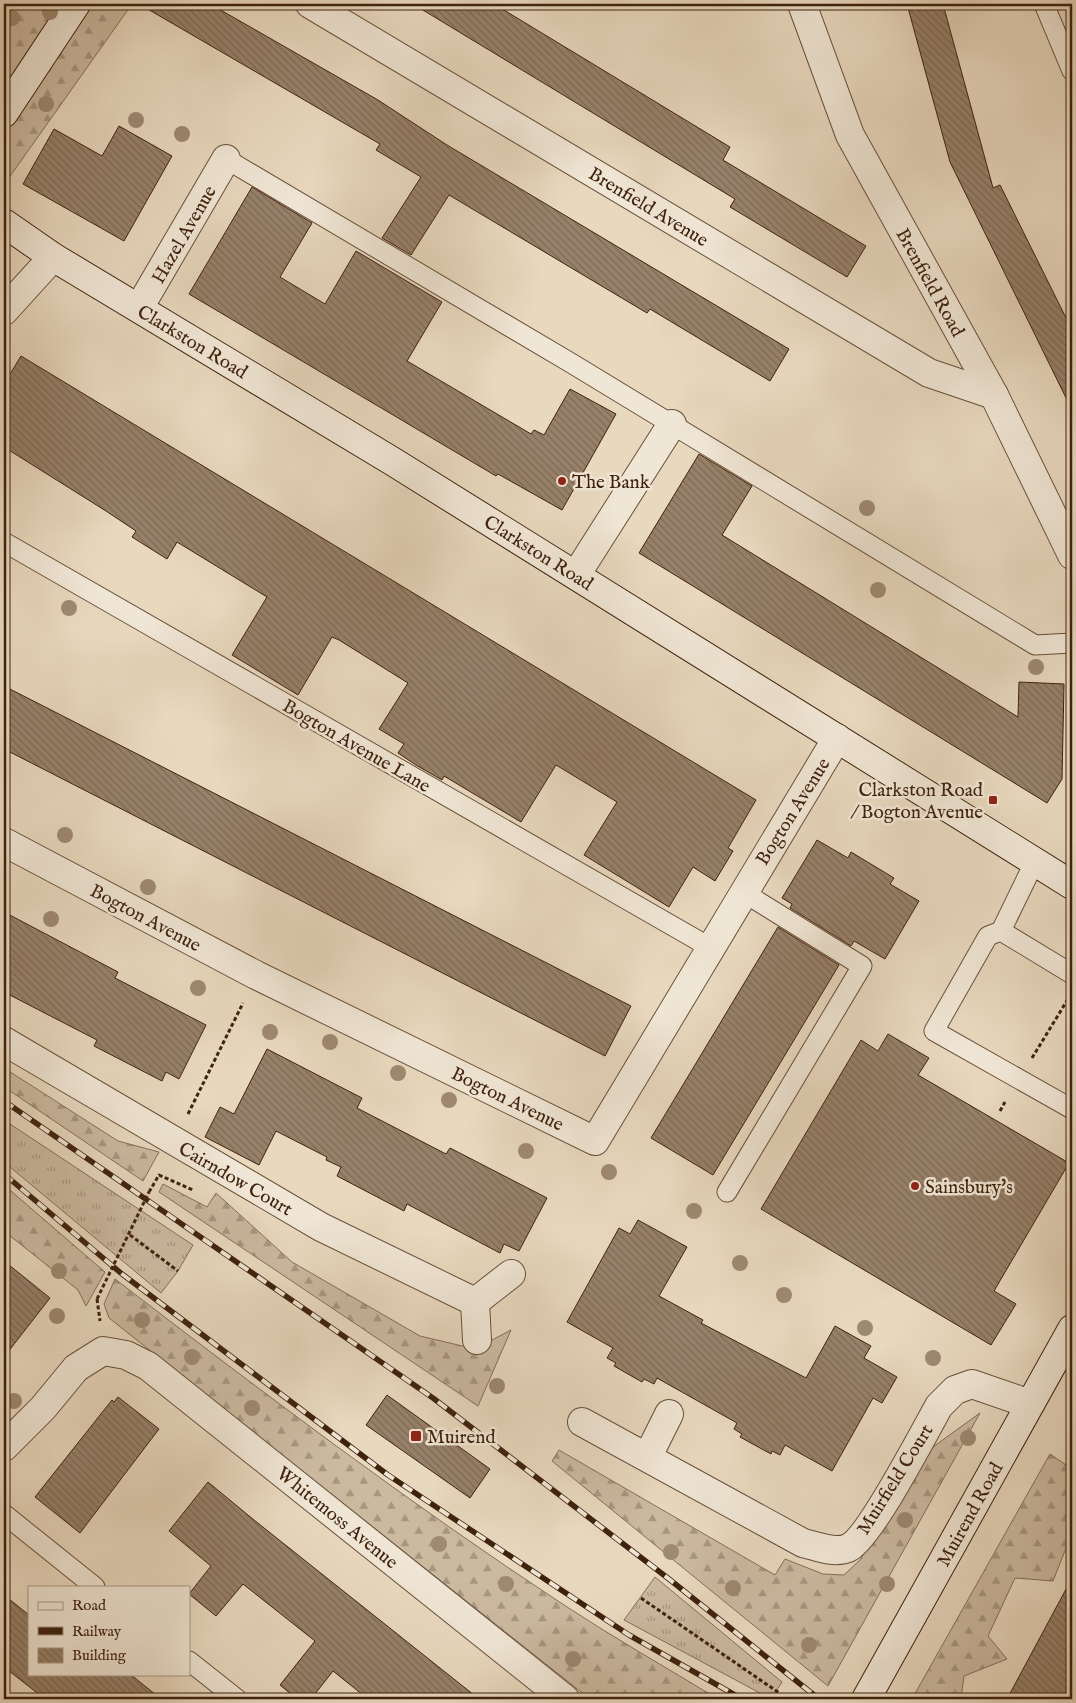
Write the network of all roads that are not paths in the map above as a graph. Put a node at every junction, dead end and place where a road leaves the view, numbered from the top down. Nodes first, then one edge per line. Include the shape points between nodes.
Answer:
1 (76, 4) edge
2 (310, 4) edge
3 (802, 4) edge
4 (1044, 4) edge
5 (1072, 71) edge
6 (4, 113) edge
7 (226, 160) joint
8 (4, 223) edge
9 (53, 257) junction
10 (139, 308) junction
11 (4, 311) edge
12 (994, 395) junction
13 (672, 424) junction
14 (4, 542) edge
15 (1072, 555) edge
16 (576, 575) junction
17 (1072, 643) edge
18 (837, 738) junction
19 (4, 842) edge
20 (1035, 861) junction
21 (1071, 881) edge
22 (743, 892) junction
23 (1001, 931) junction
24 (711, 948) junction
25 (1072, 974) edge
26 (4, 1041) edge
27 (1072, 1110) edge
28 (727, 1192) dead end
29 (511, 1274) dead end
30 (475, 1302) junction
31 (1072, 1329) edge
32 (477, 1340) dead end
33 (1030, 1404) junction
34 (669, 1414) dead end
35 (582, 1422) dead end
36 (4, 1447) edge
37 (648, 1456) junction
38 (4, 1514) edge
39 (94, 1586) edge
40 (190, 1662) edge
41 (238, 1699) edge
42 (565, 1699) edge
43 (866, 1699) edge

1 - 6 street
2 - 12 street, Brenfield Avenue via 929,373
3 - 12 street, Brenfield Road via 850,135
4 - 5 lane
7 - 10 street, Hazel Avenue
7 - 13 lane
8 - 9 street, Clarkston Road
9 - 10 street, Clarkston Road
9 - 11 street
10 - 16 street, Clarkston Road
12 - 15 street, Brenfield Road
13 - 16 street
13 - 17 lane via 1035,645
14 - 24 lane, Bogton Avenue Lane
16 - 18 street, Clarkston Road
18 - 20 street, Clarkston Road
18 - 22 street, Bogton Avenue
19 - 24 street, Bogton Avenue via 256,975 595,1141
20 - 21 street, Clarkston Road
20 - 23 lane
22 - 24 street, Bogton Avenue
22 - 28 lane via 862,966
23 - 25 lane
23 - 27 lane via 988,936 934,1031
26 - 30 street, Cairndow Court via 321,1227
29 - 30 street
30 - 32 street
31 - 33 street, Muirend Road
33 - 37 street, Muirfield Court via 972,1384 955,1390 939,1406 867,1530 848,1548 830,1550 803,1542
33 - 43 street, Muirend Road
34 - 37 street
35 - 37 street, Muirfield Court
36 - 42 street, Whitemoss Avenue via 43,1408 76,1368 103,1351 126,1355 148,1366
38 - 39 lane
40 - 41 lane

